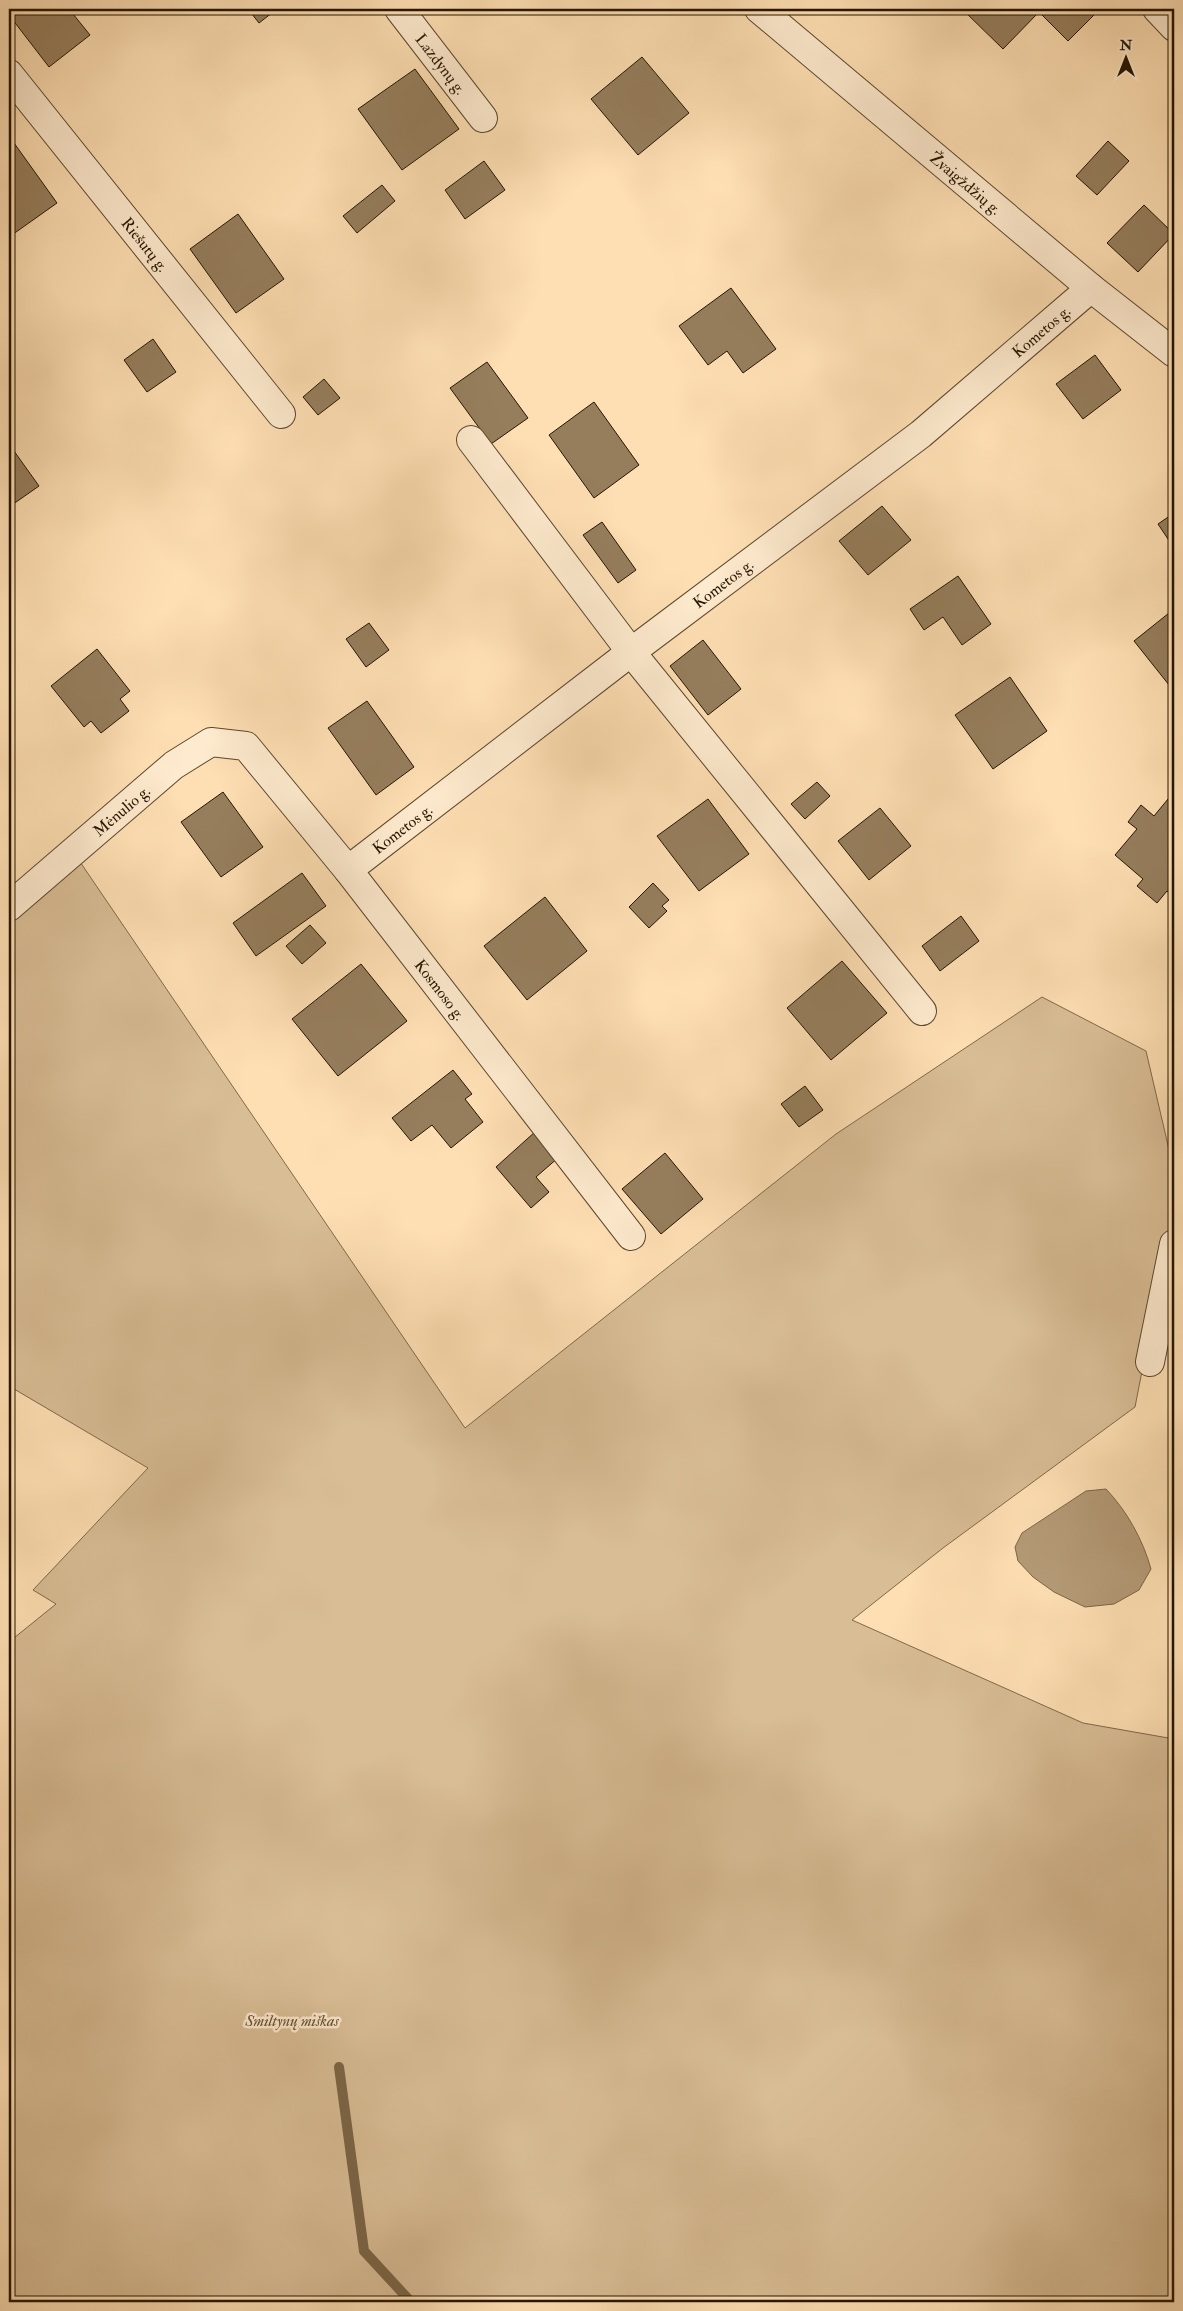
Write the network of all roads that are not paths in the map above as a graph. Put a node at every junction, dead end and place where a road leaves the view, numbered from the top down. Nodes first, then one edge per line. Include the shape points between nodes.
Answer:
1 (399, 9) edge
2 (759, 9) edge
3 (1157, 9) edge
4 (1174, 28) edge
5 (9, 74) edge
6 (483, 118) dead end
7 (1091, 288) junction
8 (1174, 353) edge
9 (281, 414) dead end
10 (471, 440) dead end
11 (631, 652) junction
12 (246, 746) joint
13 (348, 870) junction
14 (9, 907) edge
15 (922, 1011) dead end
16 (631, 1236) dead end
17 (1174, 1244) edge
18 (1150, 1362) dead end

1 - 6 street, Lazdynų g.
2 - 7 street, Žvaigždžių g.
3 - 4 street
5 - 9 street, Riešutų g.
7 - 8 street, Žvaigždžių g.
7 - 11 street, Kometos g. via 921,434
10 - 11 street
11 - 13 street, Kometos g.
11 - 15 street
12 - 13 street, Kosmoso g.
12 - 14 street, Mėnulio g. via 211,742 174,765
13 - 16 street, Kosmoso g.
17 - 18 street

